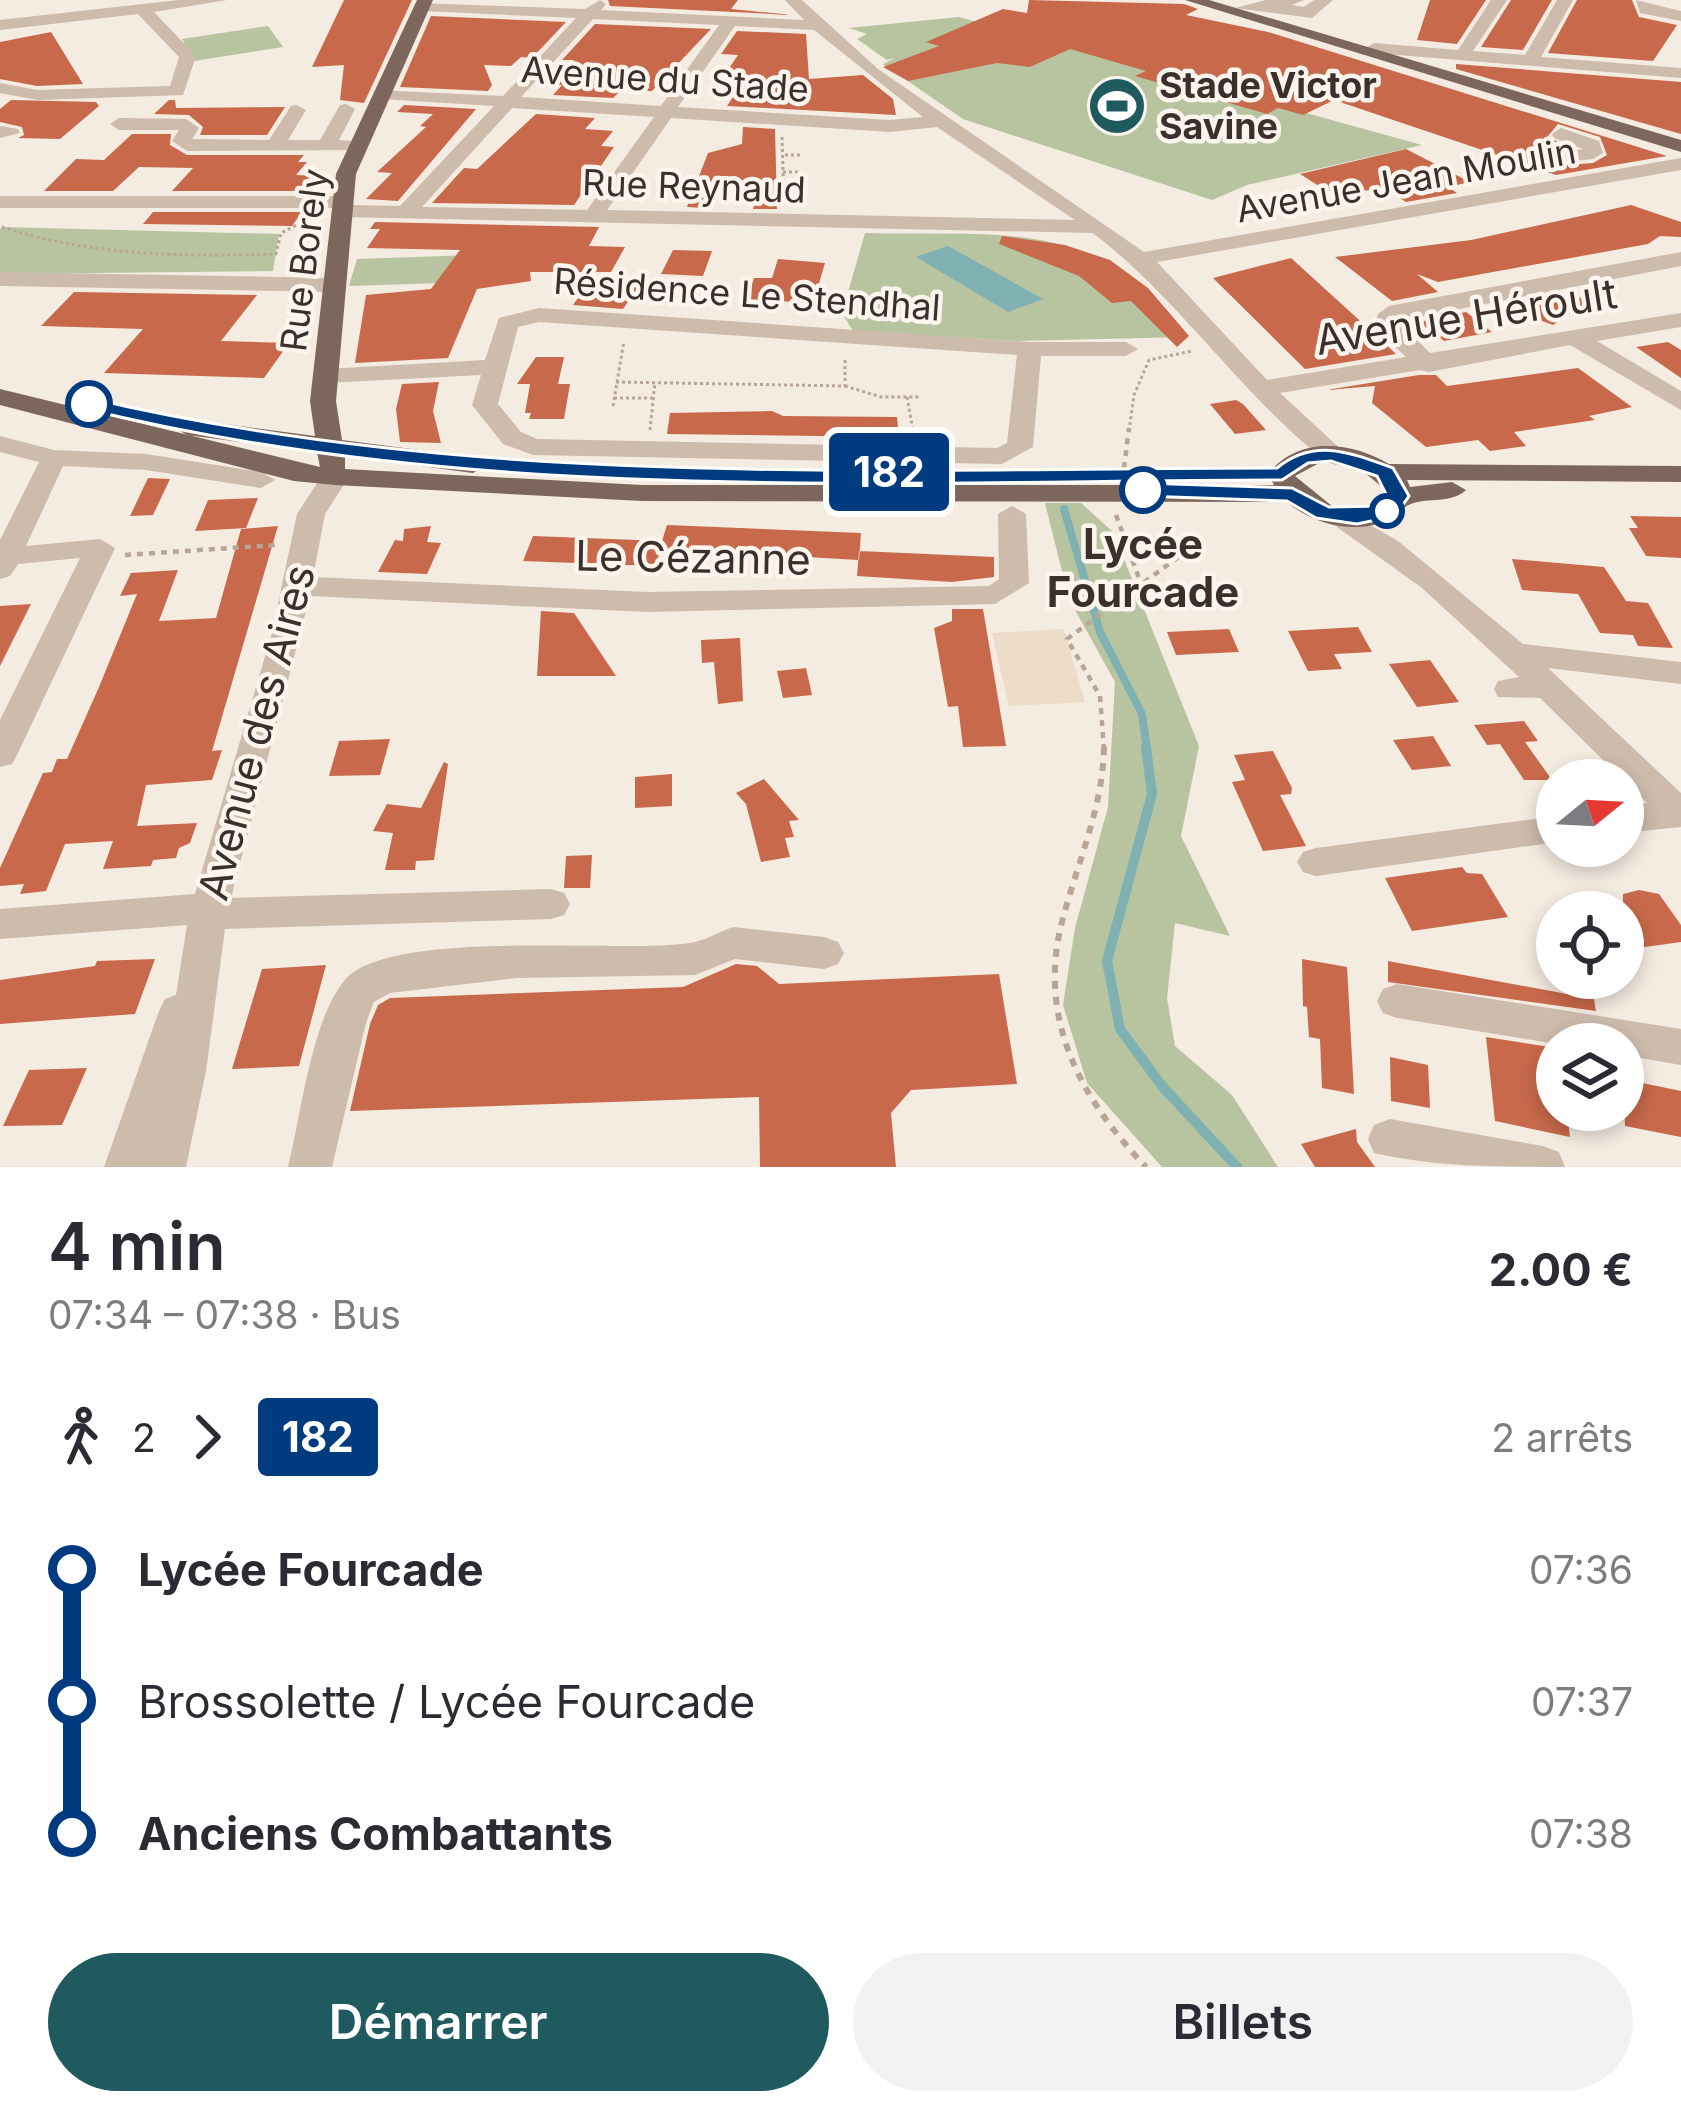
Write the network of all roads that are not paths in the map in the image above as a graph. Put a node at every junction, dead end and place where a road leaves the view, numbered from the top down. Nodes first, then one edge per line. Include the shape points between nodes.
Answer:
1 (69, 0) edge
2 (219, 0) edge
3 (794, 0) edge
4 (1193, 0) edge
5 (1209, 0) edge
6 (1296, 0) edge
7 (1499, 0) edge
8 (1564, 0) edge
9 (1645, 0) edge
10 (423, 3) edge
11 (596, 6) edge
12 (1276, 7) junction
13 (1244, 8) junction
14 (143, 10) junction
15 (1320, 10) edge
16 (53, 15) junction
17 (1681, 16) edge
18 (730, 21) junction
19 (0, 25) edge
20 (816, 25) junction
21 (1374, 48) junction
22 (1463, 54) junction
23 (1531, 60) junction
24 (1681, 73) edge
25 (1449, 74) junction
26 (922, 87) dead end
27 (0, 88) edge
28 (900, 92) junction
29 (382, 94) junction
30 (508, 102) junction
31 (346, 109) dead end
32 (297, 110) dead end
33 (667, 111) junction
34 (944, 121) junction
35 (119, 124) dead end
36 (1561, 134) dead end
37 (275, 146) junction
38 (326, 146) junction
39 (357, 146) junction
40 (1681, 146) edge
41 (1593, 153) junction
42 (1550, 160) dead end
43 (1681, 164) edge
44 (1636, 170) junction
45 (0, 202) edge
46 (341, 207) junction
47 (1074, 208) junction
48 (407, 211) junction
49 (593, 216) junction
50 (1101, 227) junction
51 (1045, 228) junction
52 (1140, 259) junction
53 (1681, 259) edge
54 (0, 279) edge
55 (333, 285) junction
56 (1681, 320) edge
57 (1577, 339) junction
58 (1030, 349) junction
59 (1126, 349) dead end
60 (1429, 365) junction
61 (491, 367) junction
62 (324, 388) junction
63 (4, 398) edge
64 (1271, 398) junction
65 (1681, 402) edge
66 (293, 443) junction
67 (0, 444) edge
68 (331, 452) junction
69 (1297, 452) junction
70 (234, 458) junction
71 (51, 463) junction
72 (1681, 474) edge
73 (261, 480) dead end
74 (1681, 487) edge
75 (302, 492) junction
76 (1390, 493) junction
77 (1012, 514) dead end
78 (1340, 516) junction
79 (2, 568) edge
80 (298, 586) junction
81 (1475, 615) junction
82 (1516, 654) junction
83 (1681, 673) edge
84 (1548, 686) junction
85 (1510, 689) dead end
86 (0, 755) edge
87 (1675, 803) edge
88 (1644, 813) edge
89 (1536, 832) edge
90 (1316, 862) dead end
91 (551, 904) dead end
92 (0, 924) edge
93 (206, 924) junction
94 (824, 952) dead end
95 (1396, 1001) dead end
96 (1681, 1047) edge
97 (1390, 1138) dead end
98 (126, 1167) edge
99 (164, 1167) edge
100 (310, 1167) edge
101 (1543, 1167) edge

1 - 16 street
2 - 14 street
3 - 20 street
4 - 25 main road
5 - 13 main road
6 - 12 street
7 - 22 street
8 - 23 street
9 - 17 street via 1645,10
10 - 11 street
10 - 29 main road, Rue Borely
11 - 18 street
11 - 30 street
12 - 13 street
12 - 15 street
13 - 21 main road
14 - 16 street
14 - 27 street via 188,56 177,91 37,95
16 - 19 street
18 - 20 street
18 - 33 street
20 - 28 street
21 - 22 street
21 - 25 main road
22 - 23 street
23 - 24 street
25 - 40 main road
26 - 28 street
28 - 34 street
29 - 30 street, Avenue du Stade
29 - 39 main road, Rue Borely
30 - 33 street, Avenue du Stade
30 - 48 street
31 - 38 street
32 - 37 street
33 - 34 street, Avenue du Stade via 890,126
33 - 49 street
34 - 47 street
35 - 37 street via 186,125 187,145
36 - 41 street via 1592,145
37 - 38 street
38 - 39 street
39 - 46 main road, Rue Borely
41 - 42 street
41 - 44 street
43 - 44 street, Avenue Jean Moulin
44 - 52 street, Avenue Jean Moulin
45 - 46 street, Rue Reynaud
46 - 48 street, Rue Reynaud
46 - 55 main road, Rue Borely
47 - 50 street
47 - 51 street
48 - 49 street, Rue Reynaud
49 - 51 street, Rue Reynaud
50 - 51 street, Rue Reynaud
50 - 52 street
52 - 64 street
53 - 60 street via 1386,319
54 - 55 street
55 - 62 main road, Rue Borely
56 - 57 street, Avenue Héroult
57 - 60 street, Avenue Héroult
57 - 65 street
58 - 59 street, Résidence Le Stendhal
58 - 61 street, Résidence Le Stendhal via 520,317 507,323
58 - 61 street via 1017,451 1002,456 533,447 512,438 485,406
60 - 64 street, Avenue Héroult
61 - 62 street
62 - 66 main road, Rue Borely
62 - 68 main road, Rue Borely
63 - 66 main road
63 - 70 main road
64 - 69 street
66 - 68 main road
66 - 70 main road
66 - 75 main road
67 - 71 street
68 - 69 main road via 596,475
68 - 69 main road via 642,493 1143,490
68 - 75 street, Avenue des Aires
69 - 76 main road via 1333,454
69 - 78 main road via 1314,510
70 - 75 main road
71 - 73 street via 146,462
71 - 79 street
72 - 76 main road via 1445,467
74 - 76 main road
75 - 80 street, Avenue des Aires
76 - 78 main road
76 - 81 street
77 - 80 street, Le Cézanne via 1014,583 995,595 647,602
78 - 81 street
79 - 86 street via 93,563
80 - 93 street, Avenue des Aires
81 - 82 street
82 - 83 street
82 - 84 street
84 - 85 street
84 - 87 street
87 - 88 street
89 - 90 street
91 - 93 street
92 - 93 street
93 - 98 street, Avenue des Aires
93 - 99 street, Avenue des Aires
94 - 100 street via 733,943 695,959 436,966 382,976 356,995
95 - 96 street
97 - 101 street

